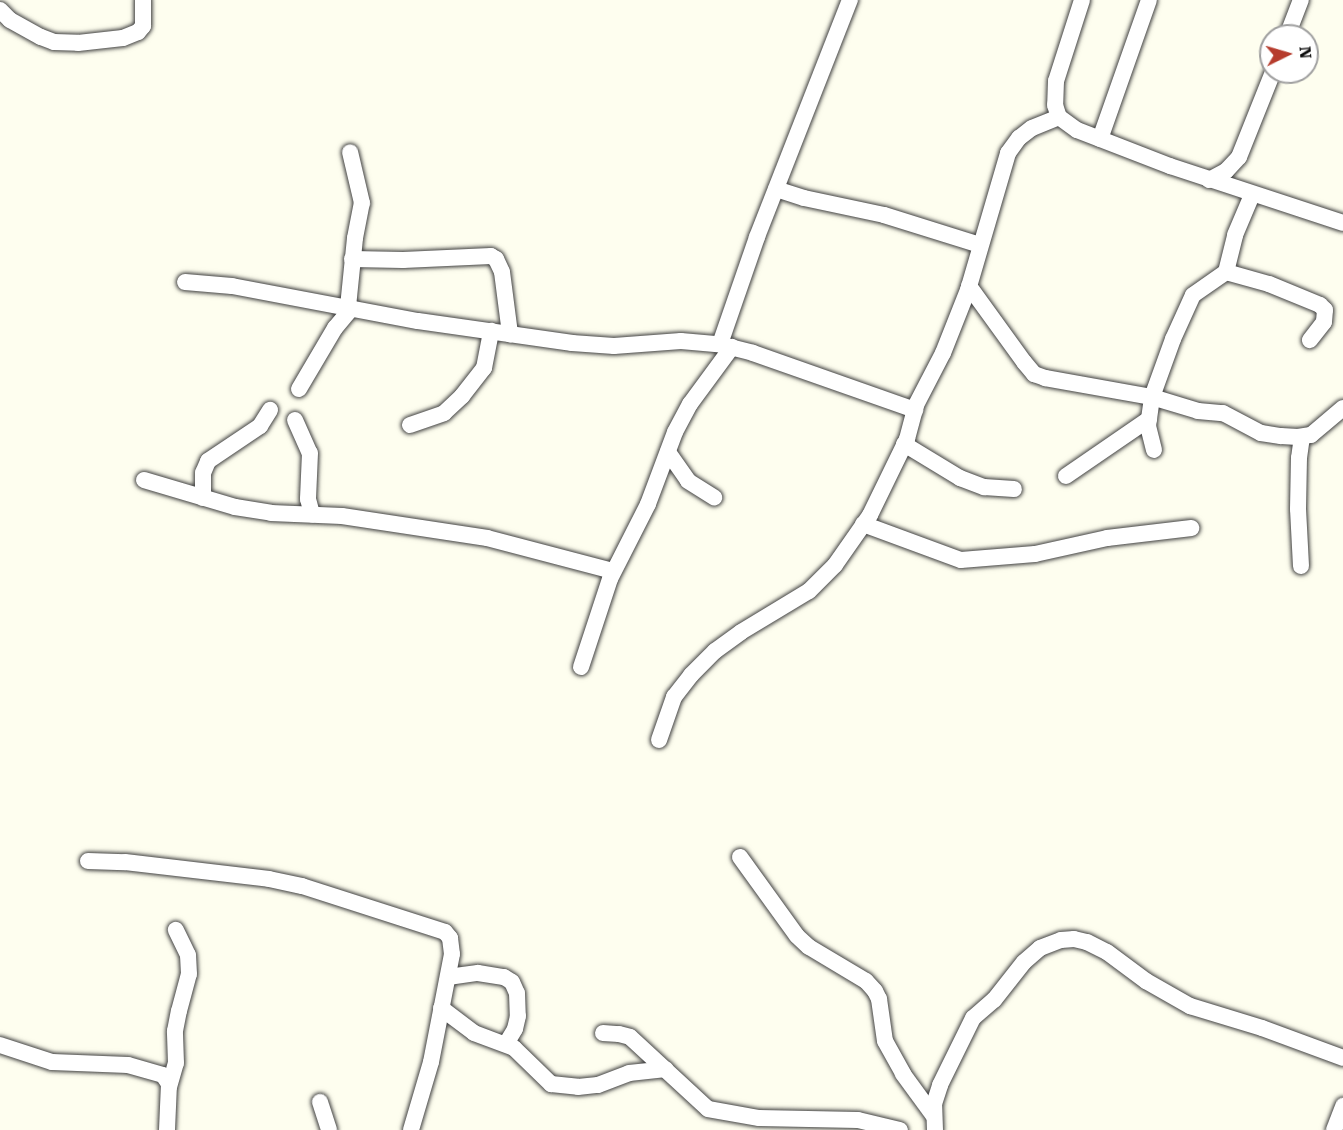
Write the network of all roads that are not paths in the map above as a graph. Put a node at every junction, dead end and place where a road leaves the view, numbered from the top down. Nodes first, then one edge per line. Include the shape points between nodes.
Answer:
1 (142, 0) edge
2 (850, 0) edge
3 (1082, 0) edge
4 (1149, 0) edge
5 (1303, 3) edge
6 (0, 10) edge
7 (1293, 24) edge
8 (1268, 84) edge
9 (1059, 117) junction
10 (1100, 139) junction
11 (350, 152) dead end
12 (1209, 180) junction
13 (776, 189) junction
14 (1252, 195) junction
15 (1343, 223) edge
16 (980, 245) junction
17 (352, 259) junction
18 (1226, 272) junction
19 (185, 282) dead end
20 (969, 286) junction
21 (350, 307) junction
22 (491, 331) junction
23 (510, 334) junction
24 (1310, 340) dead end
25 (726, 346) junction
26 (299, 389) dead end
27 (1152, 398) junction
28 (1343, 408) edge
29 (270, 410) dead end
30 (915, 410) junction
31 (1149, 419) junction
32 (295, 420) dead end
33 (410, 425) dead end
34 (1302, 437) junction
35 (904, 444) junction
36 (1154, 450) dead end
37 (668, 452) junction
38 (1066, 476) dead end
39 (144, 480) dead end
40 (1014, 489) dead end
41 (714, 497) dead end
42 (203, 498) junction
43 (312, 514) junction
44 (863, 524) junction
45 (1191, 528) dead end
46 (1301, 566) dead end
47 (614, 571) junction
48 (582, 667) dead end
49 (659, 740) dead end
50 (740, 857) dead end
51 (88, 861) dead end
52 (176, 930) dead end
53 (448, 977) junction
54 (441, 1008) junction
55 (603, 1033) dead end
56 (506, 1044) junction
57 (0, 1045) edge
58 (1343, 1058) edge
59 (666, 1069) junction
60 (169, 1087) junction
61 (320, 1102) dead end
62 (1343, 1106) edge
63 (934, 1123) edge
64 (167, 1130) edge
65 (329, 1130) edge
66 (411, 1130) edge
67 (900, 1130) edge
68 (1334, 1130) edge

1 - 6 street via 142,26 138,32 123,38 78,43 41,37
2 - 13 street
3 - 9 street via 1056,81
4 - 10 street
5 - 7 street
8 - 12 street via 1239,157 1226,171
9 - 10 street
9 - 16 street via 1032,128 1008,153
10 - 12 street
11 - 17 street via 362,203
12 - 14 street
13 - 16 street via 884,215
13 - 25 street via 741,280
14 - 15 street
14 - 18 street via 1234,235
16 - 20 street
17 - 21 street
17 - 23 street via 403,261 491,256 502,272
18 - 24 street via 1320,305 1325,310 1324,321
18 - 27 street via 1193,295 1188,303
19 - 21 street via 232,286
20 - 27 street via 1034,374
20 - 30 street
21 - 22 street
21 - 26 street
22 - 23 street
22 - 33 street via 484,368 462,396 444,413
23 - 25 street via 572,344 614,346 681,341
25 - 30 street
25 - 37 street via 690,404
27 - 31 street
27 - 34 street via 1223,414 1261,433
28 - 34 street via 1311,435
29 - 42 street via 260,426 208,461 203,473
30 - 35 street
31 - 36 street
31 - 38 street
32 - 43 street via 310,453 308,499
34 - 46 street via 1298,509
35 - 40 street via 960,478 984,487
35 - 44 street
37 - 41 street via 688,481
37 - 47 street via 648,504
39 - 42 street
42 - 43 street via 271,513
43 - 47 street via 487,538
44 - 45 street via 961,560 1035,554 1107,538
44 - 49 street via 835,565 809,591 741,632 691,675 674,697
47 - 48 street
50 - 63 street via 808,947 866,981 875,992 885,1041
51 - 53 street via 269,879 409,918 445,932 450,938
52 - 60 street via 188,955 189,974 178,1011 176,1063
53 - 54 street
53 - 56 street via 478,973 512,982 517,993 518,1016
54 - 56 street via 474,1033
54 - 66 street via 427,1080
55 - 59 street via 630,1038
56 - 59 street via 551,1084 562,1087 598,1085 629,1073
57 - 60 street via 52,1062 128,1065 150,1070 167,1079
58 - 63 street via 1190,1005 1146,981 1107,952 1087,942 1061,940 1040,948 1024,962 994,1000 973,1018 940,1085
59 - 67 street via 708,1109 759,1118 858,1120
60 - 64 street
61 - 65 street
62 - 68 street

